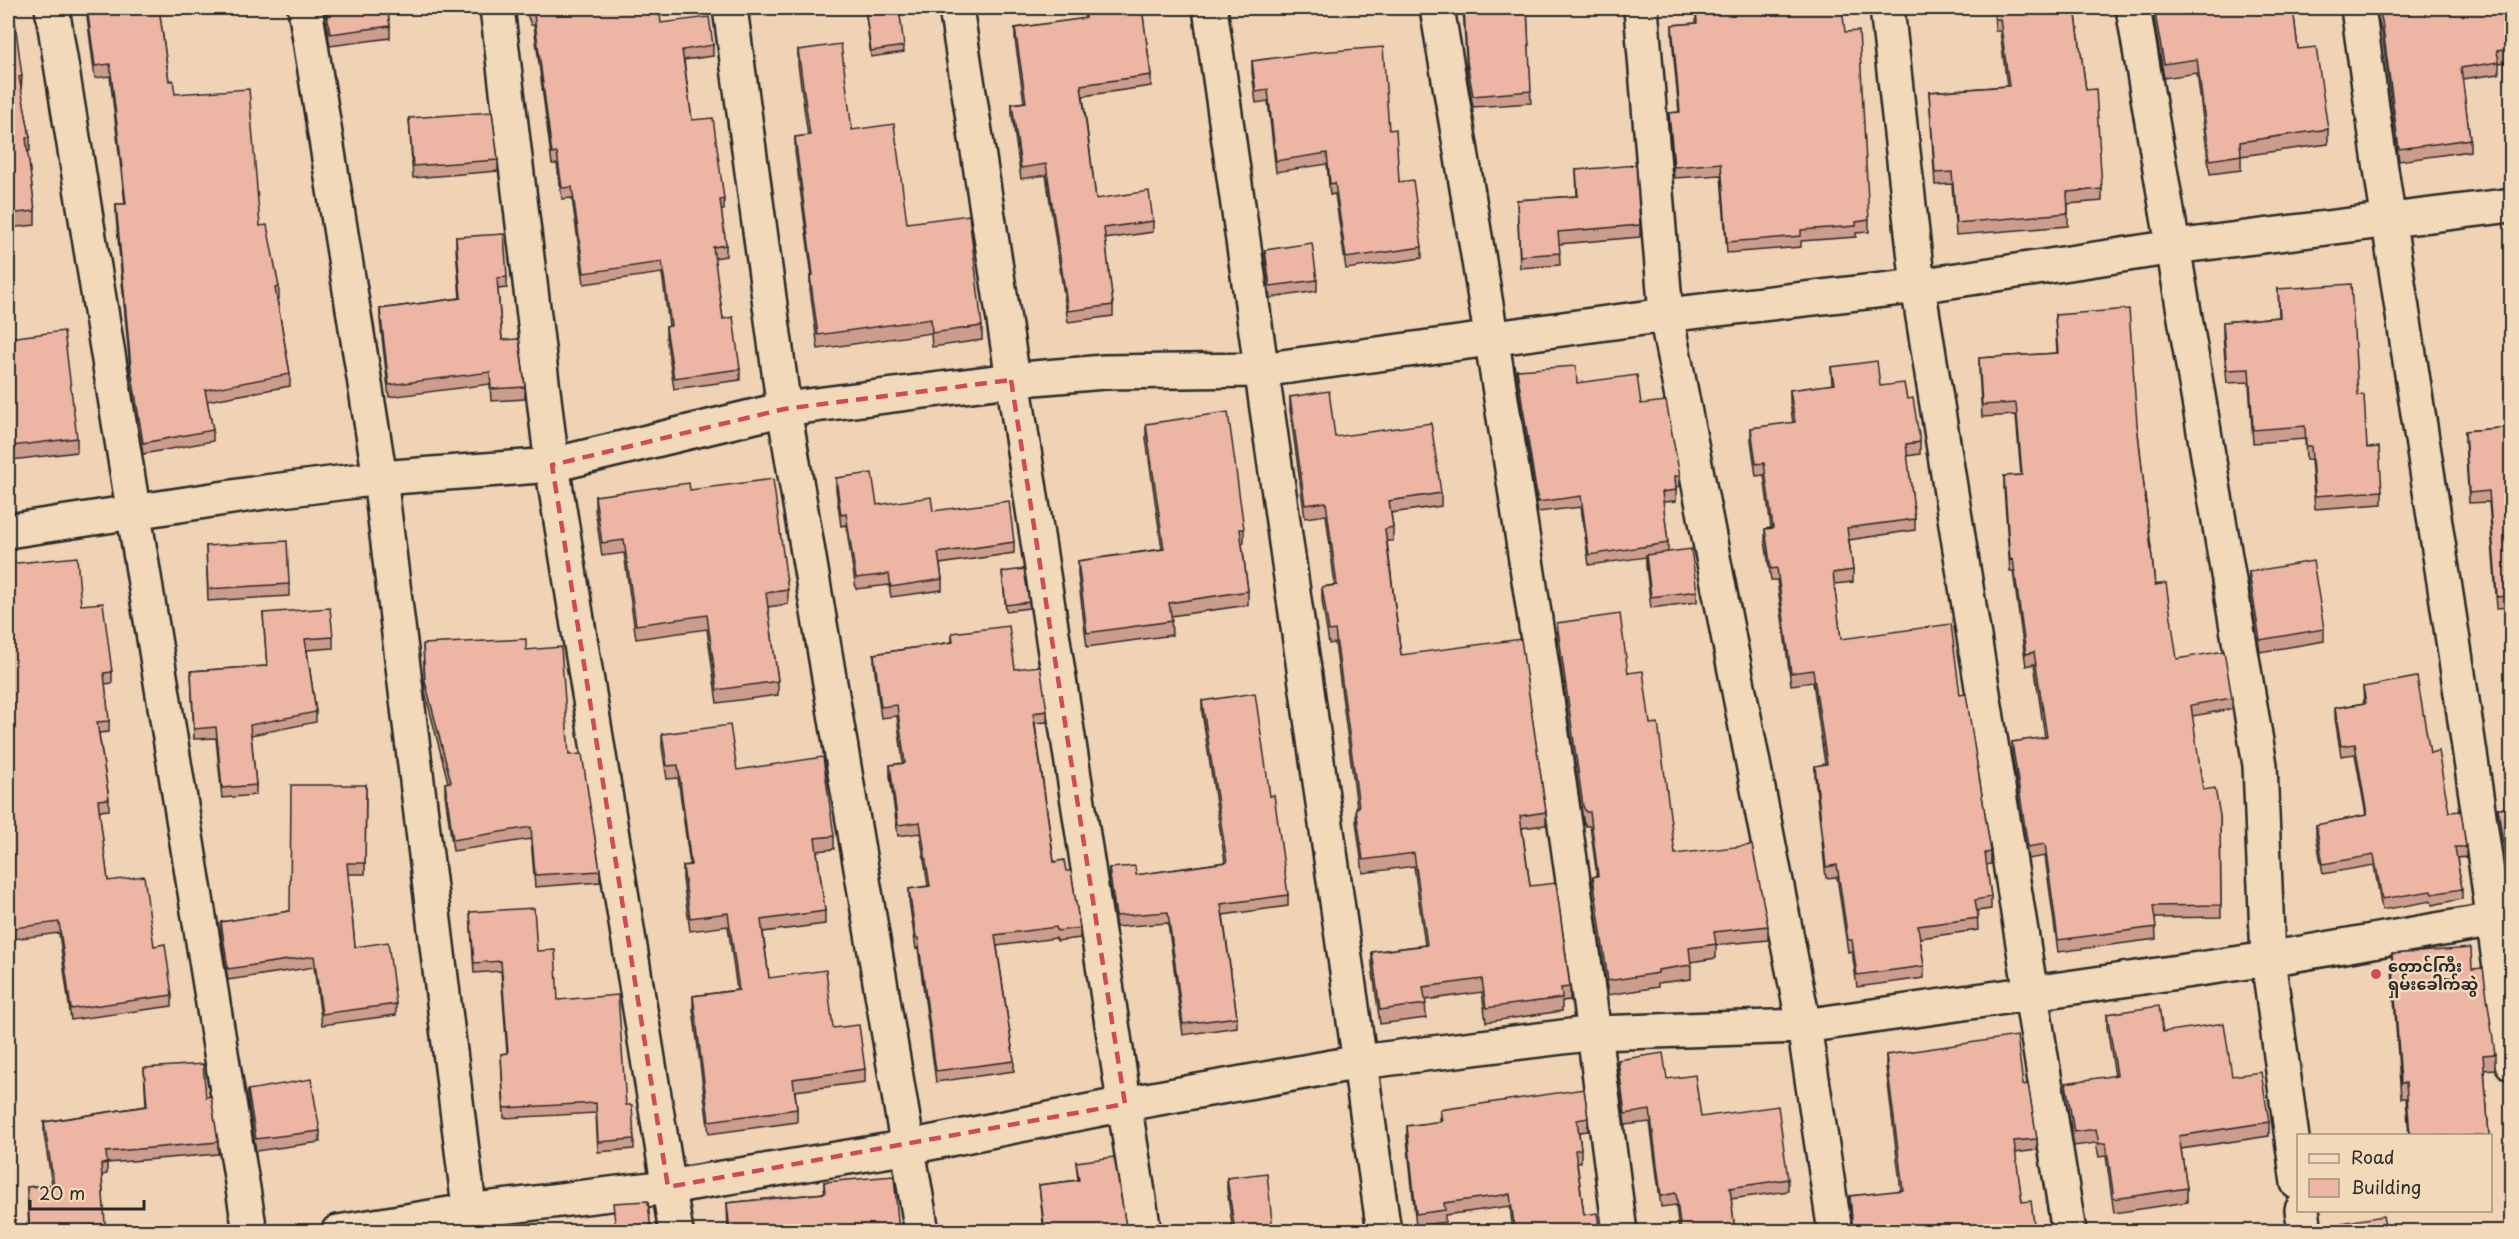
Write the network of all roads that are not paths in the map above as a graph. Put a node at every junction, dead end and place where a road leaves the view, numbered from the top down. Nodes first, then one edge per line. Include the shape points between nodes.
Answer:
1 (52, 8) edge
2 (305, 8) edge
3 (497, 8) edge
4 (730, 8) edge
5 (956, 8) edge
6 (1210, 8) edge
7 (1437, 8) edge
8 (1641, 8) edge
9 (1887, 8) edge
10 (2133, 8) edge
11 (2358, 8) edge
12 (2511, 205) edge
13 (2387, 221) junction
14 (2174, 247) junction
15 (1918, 286) junction
16 (1666, 315) junction
17 (1493, 339) junction
18 (1260, 370) junction
19 (1011, 380) junction
20 (784, 409) junction
21 (552, 465) junction
22 (380, 478) junction
23 (133, 513) junction
24 (8, 531) edge
25 (2503, 918) edge
26 (2268, 959) junction
27 (2033, 993) junction
28 (1804, 1026) junction
29 (1595, 1033) junction
30 (1360, 1062) junction
31 (2511, 1063) edge
32 (1125, 1104) junction
33 (909, 1147) junction
34 (2297, 1176) edge
35 (668, 1187) junction
36 (2302, 1212) edge
37 (470, 1221) edge
38 (250, 1232) edge
39 (338, 1232) edge
40 (676, 1232) edge
41 (922, 1232) edge
42 (1144, 1232) edge
43 (1384, 1232) edge
44 (1620, 1232) edge
45 (1835, 1232) edge
46 (2070, 1232) edge
47 (2305, 1232) edge

1 - 23 street
2 - 22 street
3 - 21 street
4 - 20 street
5 - 19 street
6 - 18 street
7 - 17 street
8 - 16 street
9 - 15 street
10 - 14 street
11 - 13 street
12 - 13 street
13 - 14 street
13 - 25 street
14 - 15 street
14 - 26 street via 2260,765
15 - 16 street
15 - 27 street
16 - 17 street
16 - 28 street
17 - 18 street
17 - 29 street
18 - 19 street via 1104,372
18 - 30 street
19 - 20 street
19 - 32 street
20 - 21 street
20 - 33 street
21 - 22 street
21 - 35 street
22 - 23 street
22 - 37 street
23 - 24 street
23 - 38 street
25 - 26 street
25 - 31 street
26 - 27 street
26 - 34 street
27 - 28 street
27 - 46 street
28 - 29 street
28 - 45 street
29 - 30 street
29 - 44 street
30 - 32 street
30 - 43 street
32 - 33 street
32 - 42 street
33 - 35 street
33 - 41 street
35 - 37 street
35 - 40 street
36 - 47 street
37 - 39 street

